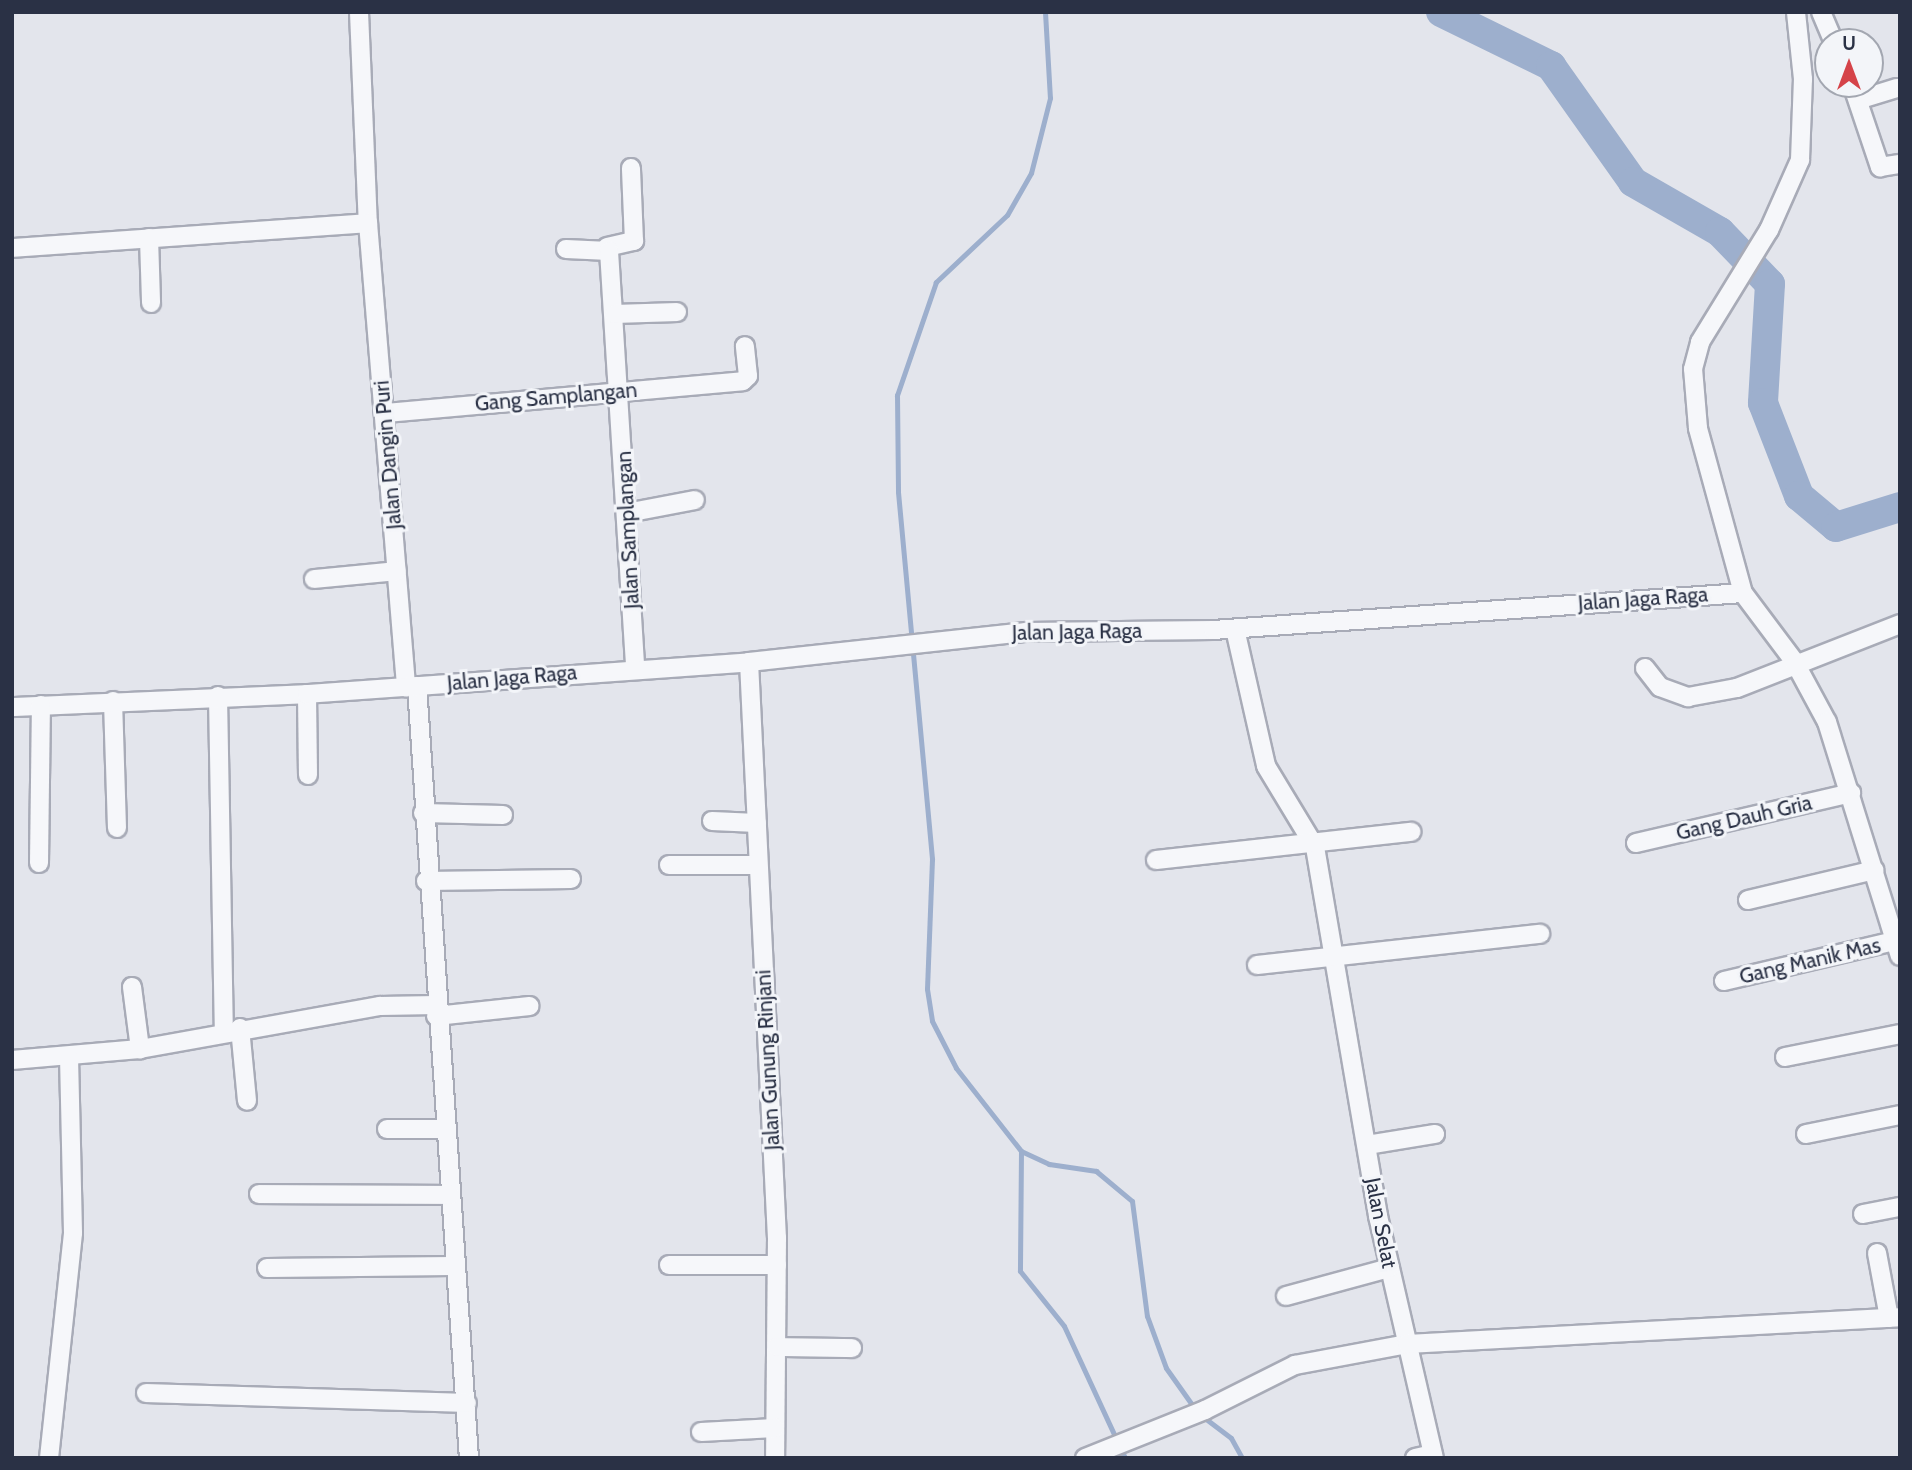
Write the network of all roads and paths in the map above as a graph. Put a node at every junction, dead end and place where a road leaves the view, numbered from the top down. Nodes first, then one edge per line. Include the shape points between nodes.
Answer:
1 (359, 12) edge
2 (1796, 12) edge
3 (1897, 89) dead end
4 (1884, 90) edge
5 (1857, 98) edge
6 (1900, 164) edge
7 (631, 168) dead end
8 (368, 223) junction
9 (149, 238) junction
10 (607, 247) junction
11 (12, 248) edge
12 (566, 248) dead end
13 (150, 303) dead end
14 (677, 312) dead end
15 (615, 314) junction
16 (745, 346) dead end
17 (622, 390) junction
18 (386, 413) junction
19 (695, 500) dead end
20 (627, 513) junction
21 (397, 571) junction
22 (314, 579) dead end
23 (1743, 593) junction
24 (1900, 624) edge
25 (1236, 629) junction
26 (1794, 661) junction
27 (749, 662) junction
28 (1646, 668) dead end
29 (635, 669) junction
30 (412, 686) junction
31 (307, 694) junction
32 (218, 696) junction
33 (113, 701) junction
34 (41, 705) junction
35 (12, 708) edge
36 (308, 775) dead end
37 (1851, 793) junction
38 (422, 813) junction
39 (503, 815) dead end
40 (712, 821) dead end
41 (757, 823) junction
42 (117, 828) dead end
43 (1411, 832) dead end
44 (1636, 843) dead end
45 (1315, 847) junction
46 (1156, 860) dead end
47 (39, 863) dead end
48 (668, 865) dead end
49 (757, 865) junction
50 (1875, 870) junction
51 (571, 879) dead end
52 (426, 881) junction
53 (1748, 900) dead end
54 (1540, 934) dead end
55 (1897, 949) edge
56 (1335, 956) junction
57 (1257, 965) dead end
58 (1724, 981) dead end
59 (132, 987) dead end
60 (529, 1006) dead end
61 (436, 1011) junction
62 (232, 1029) junction
63 (1900, 1034) edge
64 (140, 1049) junction
65 (1785, 1057) dead end
66 (69, 1058) junction
67 (12, 1060) edge
68 (247, 1101) dead end
69 (1900, 1115) edge
70 (387, 1129) dead end
71 (445, 1129) junction
72 (1435, 1134) dead end
73 (1806, 1134) dead end
74 (1367, 1145) junction
75 (259, 1194) dead end
76 (450, 1195) junction
77 (1900, 1207) edge
78 (1863, 1214) dead end
79 (1877, 1253) dead end
80 (669, 1265) dead end
81 (777, 1265) junction
82 (452, 1266) junction
83 (267, 1268) dead end
84 (1389, 1268) junction
85 (1286, 1296) dead end
86 (1894, 1318) edge
87 (1407, 1344) junction
88 (777, 1347) junction
89 (852, 1348) dead end
90 (146, 1393) dead end
91 (467, 1403) junction
92 (775, 1429) junction
93 (701, 1432) dead end
94 (1090, 1456) edge
95 (1434, 1456) edge
96 (49, 1458) edge
97 (469, 1458) edge
98 (775, 1458) edge
99 (1415, 1458) edge

1 - 8 street, Jalan Dangin Puri
2 - 23 street via 1802,148 1769,230 1700,342 1693,369 1699,428
3 - 4 street
5 - 6 street via 1880,167
7 - 10 street via 634,241
8 - 9 street
8 - 18 street, Jalan Dangin Puri
9 - 11 street
9 - 13 street
10 - 12 street
10 - 15 street, Jalan Samplangan
14 - 15 street
15 - 17 street, Jalan Samplangan
16 - 17 street, Gang Samplangan via 747,380
17 - 18 street, Gang Samplangan
17 - 20 street, Jalan Samplangan
18 - 21 street, Jalan Dangin Puri
19 - 20 street
20 - 29 street, Jalan Samplangan
21 - 22 street
21 - 30 street, Jalan Dangin Puri
23 - 25 street, Jalan Jaga Raga
23 - 26 street
24 - 26 street
25 - 27 street, Jalan Jaga Raga via 1026,632
25 - 45 street, Jalan Selat via 1266,766
26 - 28 street via 1737,688 1688,697 1660,687
26 - 37 street via 1827,722
27 - 29 street, Jalan Jaga Raga
27 - 41 street, Jalan Gunung Rinjani
29 - 30 street, Jalan Jaga Raga
30 - 31 street, Jalan Jaga Raga
30 - 38 street, Jalan Dangin Puri
31 - 32 street, Jalan Jaga Raga
31 - 36 street
32 - 33 street, Jalan Jaga Raga
32 - 62 street
33 - 34 street, Jalan Jaga Raga
33 - 42 street
34 - 35 street, Jalan Jaga Raga
34 - 47 street
37 - 44 street, Gang Dauh Gria
37 - 50 street
38 - 39 street
38 - 52 street, Jalan Dangin Puri
40 - 41 street
41 - 49 street, Jalan Gunung Rinjani
43 - 45 street
45 - 46 street
45 - 56 street, Jalan Selat
48 - 49 street
49 - 81 street, Jalan Gunung Rinjani
50 - 53 street
50 - 55 street
51 - 52 street
52 - 61 street, Jalan Dangin Puri
54 - 56 street
55 - 58 street, Gang Manik Mas
56 - 57 street
56 - 74 street, Jalan Selat
59 - 64 street
60 - 61 street
61 - 62 street via 380,1006
61 - 71 street, Jalan Dangin Puri
62 - 64 street
62 - 68 street
63 - 65 street
64 - 66 street
66 - 67 street
66 - 96 street via 73,1233
69 - 73 street
70 - 71 street
71 - 76 street, Jalan Dangin Puri
72 - 74 street
74 - 84 street, Jalan Selat
75 - 76 street
76 - 82 street, Jalan Dangin Puri
77 - 78 street
79 - 86 street
80 - 81 street
81 - 88 street, Jalan Gunung Rinjani
82 - 83 street
82 - 91 street, Jalan Dangin Puri
84 - 85 street
84 - 87 street, Jalan Selat
86 - 87 street
87 - 94 street via 1294,1365 1205,1410
87 - 95 street, Jalan Selat
88 - 89 street
88 - 92 street, Jalan Gunung Rinjani
90 - 91 street
91 - 97 street, Jalan Dangin Puri
92 - 93 street
92 - 98 street, Jalan Gunung Rinjani
95 - 99 street

